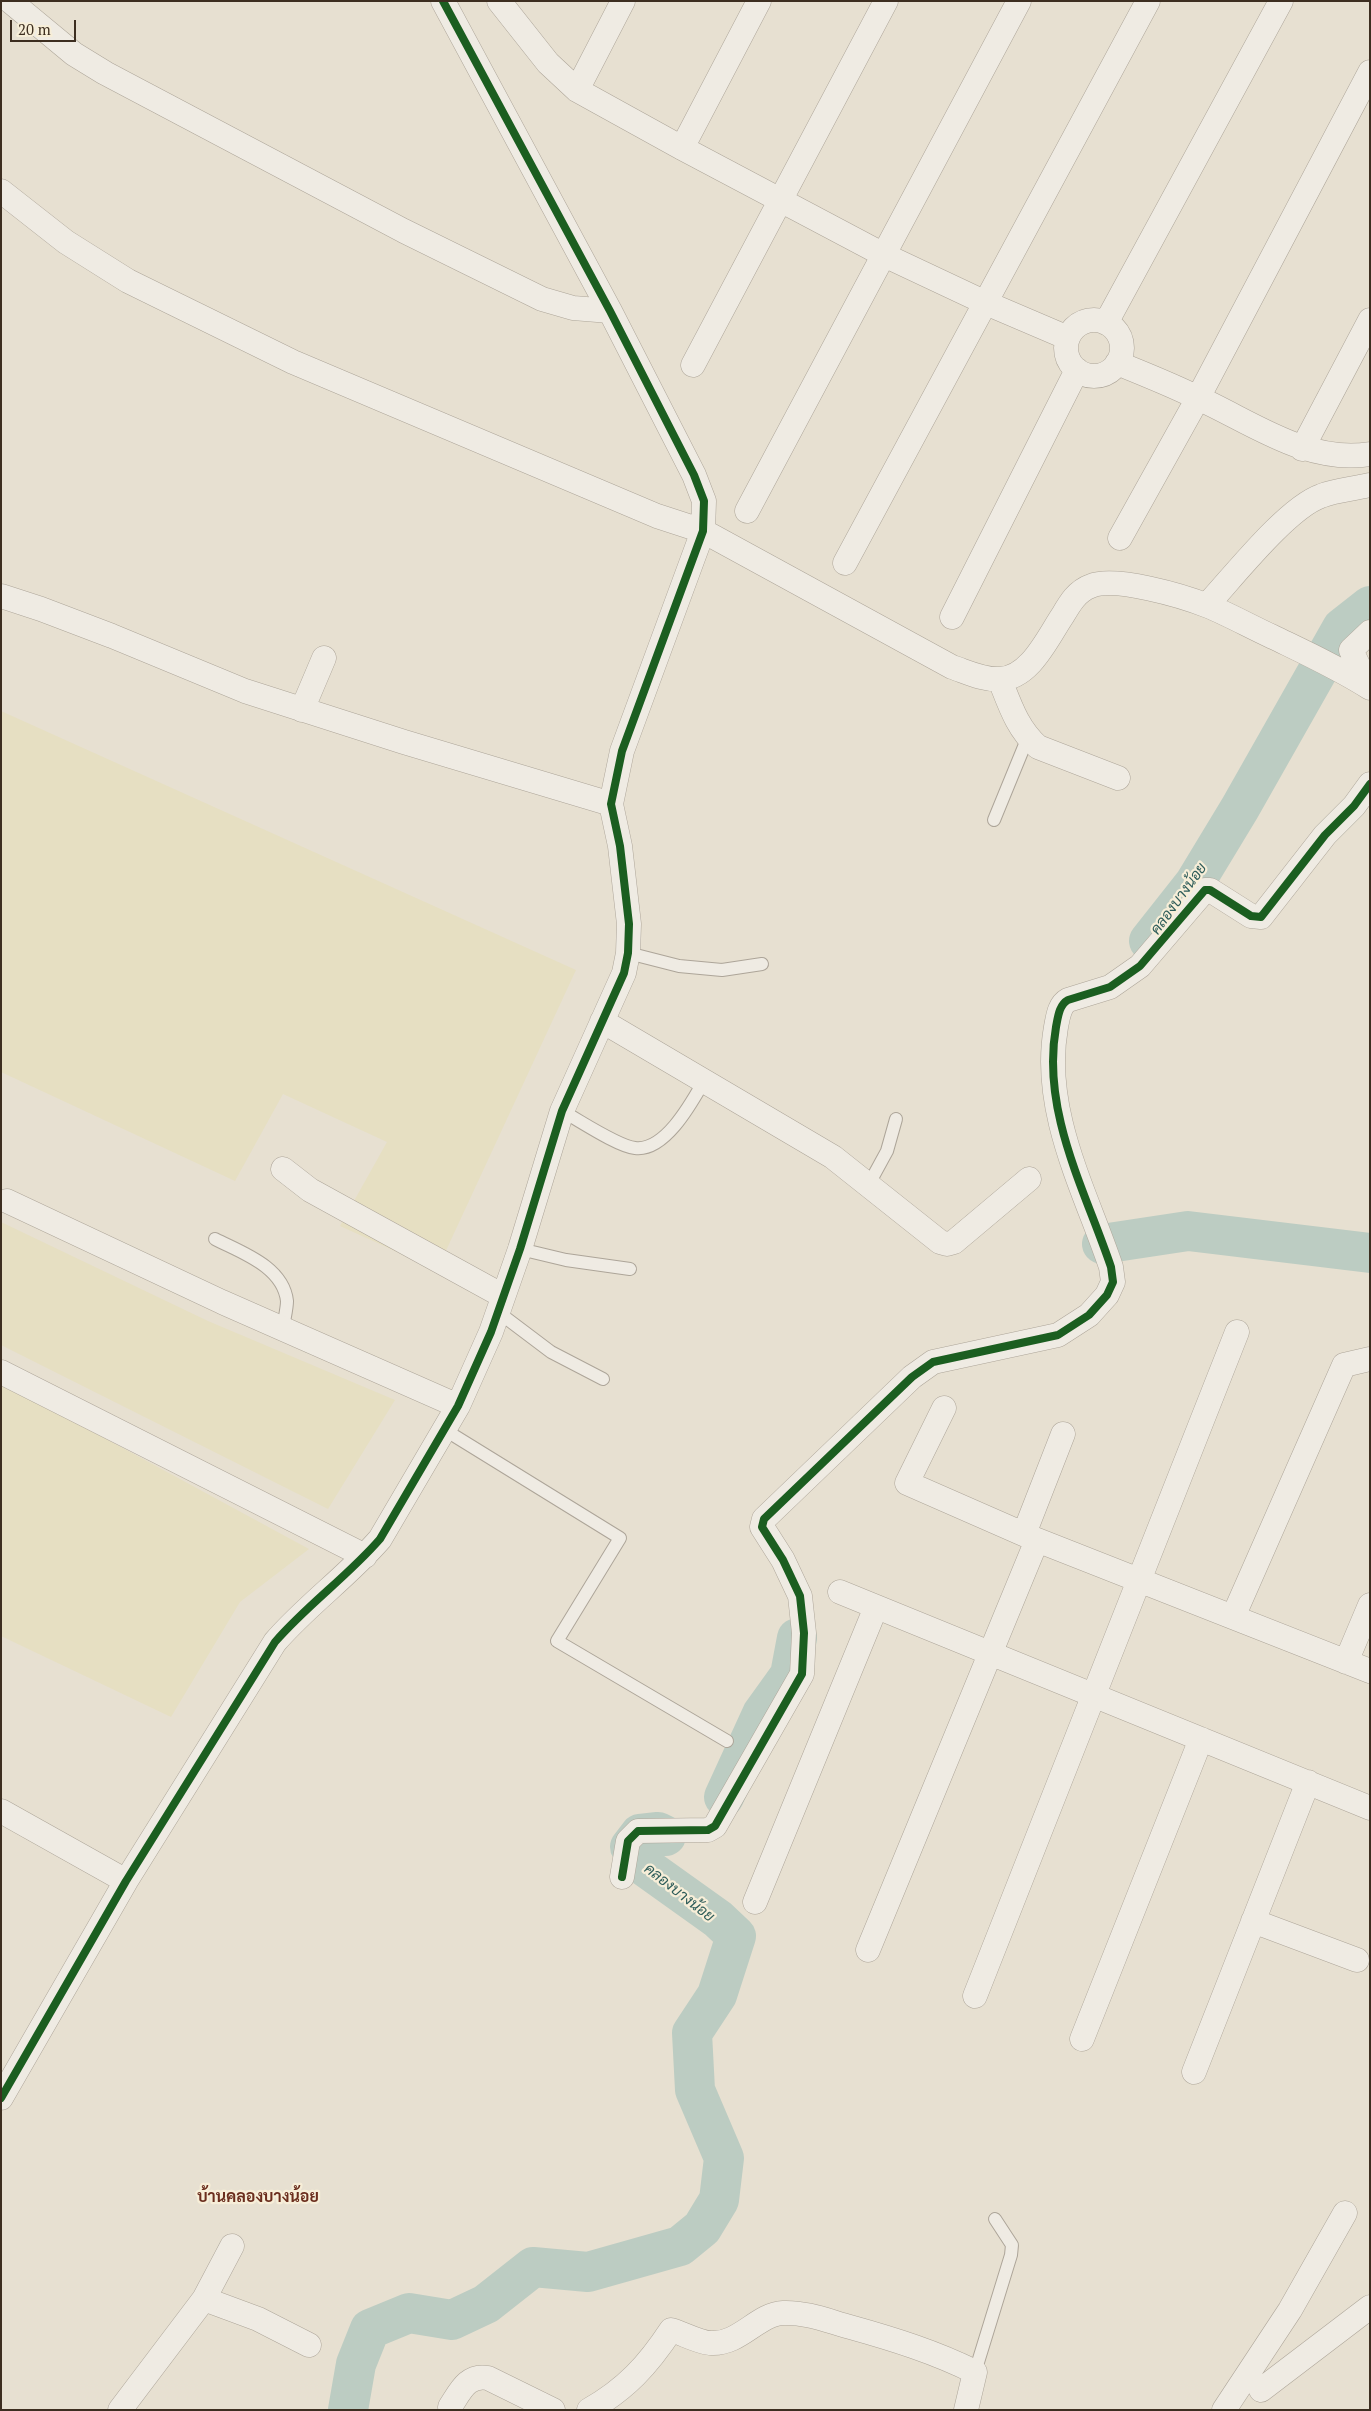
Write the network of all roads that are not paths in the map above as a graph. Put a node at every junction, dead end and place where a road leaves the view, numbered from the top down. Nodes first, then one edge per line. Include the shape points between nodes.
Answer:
1 (10, 1) edge
2 (443, 1) edge
3 (499, 1) edge
4 (623, 1) edge
5 (759, 1) edge
6 (886, 1) edge
7 (1019, 1) edge
8 (1148, 1) edge
9 (1281, 1) edge
10 (1370, 72) edge
11 (577, 90) junction
12 (682, 148) junction
13 (1, 191) edge
14 (779, 200) junction
15 (884, 255) junction
16 (986, 303) junction
17 (610, 311) junction
18 (1370, 320) edge
19 (1106, 323) junction
20 (1068, 338) junction
21 (1117, 363) junction
22 (693, 365) dead end
23 (1077, 370) junction
24 (1198, 398) junction
25 (1302, 449) junction
26 (1370, 454) edge
27 (1370, 486) edge
28 (747, 510) dead end
29 (703, 531) junction
30 (1120, 538) dead end
31 (845, 562) dead end
32 (1, 596) edge
33 (1207, 605) junction
34 (952, 617) dead end
35 (1370, 632) edge
36 (324, 658) dead end
37 (1000, 680) junction
38 (1362, 683) edge
39 (302, 710) junction
40 (1028, 737) junction
41 (1118, 778) dead end
42 (1370, 784) edge
43 (611, 804) junction
44 (994, 820) dead end
45 (628, 953) junction
46 (762, 964) dead end
47 (602, 1021) junction
48 (704, 1081) junction
49 (562, 1111) junction
50 (896, 1119) dead end
51 (283, 1169) dead end
52 (1029, 1179) dead end
53 (869, 1184) junction
54 (7, 1202) dead end
55 (214, 1239) dead end
56 (520, 1249) junction
57 (630, 1269) dead end
58 (501, 1304) junction
59 (283, 1328) junction
60 (1237, 1332) dead end
61 (1370, 1360) edge
62 (1, 1372) edge
63 (603, 1379) dead end
64 (458, 1406) junction
65 (944, 1408) dead end
66 (444, 1430) junction
67 (1063, 1434) dead end
68 (1030, 1537) junction
69 (365, 1556) junction
70 (1139, 1580) junction
71 (840, 1592) dead end
72 (1370, 1605) edge
73 (876, 1607) junction
74 (1233, 1617) junction
75 (991, 1652) junction
76 (1346, 1662) junction
77 (1370, 1671) edge
78 (1094, 1694) junction
79 (1201, 1739) junction
80 (727, 1740) dead end
81 (1308, 1782) junction
82 (1370, 1808) edge
83 (1, 1811) edge
84 (622, 1877) dead end
85 (126, 1881) junction
86 (754, 1902) dead end
87 (1254, 1921) junction
88 (868, 1950) dead end
89 (1357, 1960) dead end
90 (975, 1996) dead end
91 (1082, 2039) dead end
92 (1194, 2072) dead end
93 (1, 2098) edge
94 (1345, 2214) dead end
95 (995, 2219) dead end
96 (232, 2246) dead end
97 (204, 2299) junction
98 (1370, 2307) edge
99 (310, 2345) dead end
100 (975, 2372) junction
101 (1261, 2390) dead end
102 (450, 2408) dead end
103 (120, 2410) edge
104 (553, 2410) edge
105 (589, 2410) edge
106 (966, 2410) edge
107 (1224, 2410) edge

1 - 17 street via 74,54 105,73 404,231 542,299 573,308
2 - 17 street
3 - 11 street via 548,63
4 - 11 street
5 - 12 street
6 - 14 street
7 - 15 street
8 - 16 street
9 - 19 street
10 - 24 street
11 - 12 street
12 - 14 street
13 - 29 street via 66,242 128,281 294,362 657,516
14 - 15 street
14 - 22 street
15 - 16 street
15 - 28 street
16 - 20 street
16 - 31 street
17 - 29 street via 694,475 704,500
18 - 25 street
19 - 20 street via 1097,320 1080,324
19 - 21 street via 1119,336 1121,354
20 - 23 street via 1067,356
21 - 23 street via 1104,374 1086,375
21 - 24 street
23 - 34 street
24 - 25 street
24 - 30 street
25 - 26 street via 1334,455
27 - 33 street via 1321,496 1302,505
29 - 37 street via 952,667
29 - 43 street via 622,751
32 - 39 street
33 - 37 street via 1131,584 1108,582 1090,586 1074,598 1028,666 1016,675
33 - 38 street
35 - 38 street via 1351,650 1361,671
36 - 39 street
37 - 40 street via 1016,720
39 - 43 street
40 - 41 street via 1038,747
40 - 44 lane
42 - 84 street via 1261,917 1251,916 1205,890 1140,966 1110,987 1062,1004 1052,1051 1054,1096 1059,1123 1111,1267 1113,1282 1107,1294 1090,1315 1058,1335 933,1362 912,1377 764,1519 762,1527 800,1596 804,1633 802,1674 715,1826 708,1830 638,1831 628,1841
43 - 45 street via 620,846 629,924
45 - 46 lane via 679,966 722,970
45 - 47 street via 624,972
47 - 48 street
47 - 49 street
48 - 49 lane via 679,1122 649,1146 635,1148
48 - 53 street via 833,1157
49 - 56 street
50 - 53 lane via 887,1151
51 - 58 street via 310,1190
52 - 53 street via 947,1244 935,1238
54 - 59 street
55 - 59 lane via 263,1264 272,1272 287,1301
56 - 57 lane via 566,1260
56 - 58 street
58 - 63 lane via 551,1352
58 - 64 street
59 - 64 street
60 - 70 street
61 - 74 street via 1344,1365
62 - 69 street
64 - 66 street
65 - 68 street via 907,1483
66 - 69 street via 390,1526
66 - 80 lane via 620,1538 557,1641
67 - 68 street
68 - 70 street
68 - 75 street
69 - 85 street via 291,1623 275,1642
70 - 74 street
70 - 78 street
71 - 73 street
72 - 76 street
73 - 75 street
73 - 86 street
74 - 76 street
75 - 78 street
75 - 88 street
76 - 77 street
78 - 79 street
78 - 90 street
79 - 81 street
79 - 91 street
81 - 82 street
81 - 87 street
83 - 85 street
85 - 93 street
87 - 89 street
87 - 92 street
94 - 107 street via 1290,2310
95 - 100 lane via 1012,2244 1011,2255
96 - 97 street
97 - 99 street via 258,2319
97 - 103 street
98 - 101 street
100 - 105 street via 913,2345 804,2314 781,2313 718,2343 708,2343 671,2330 646,2366
100 - 106 street
102 - 104 street via 468,2381 478,2376

